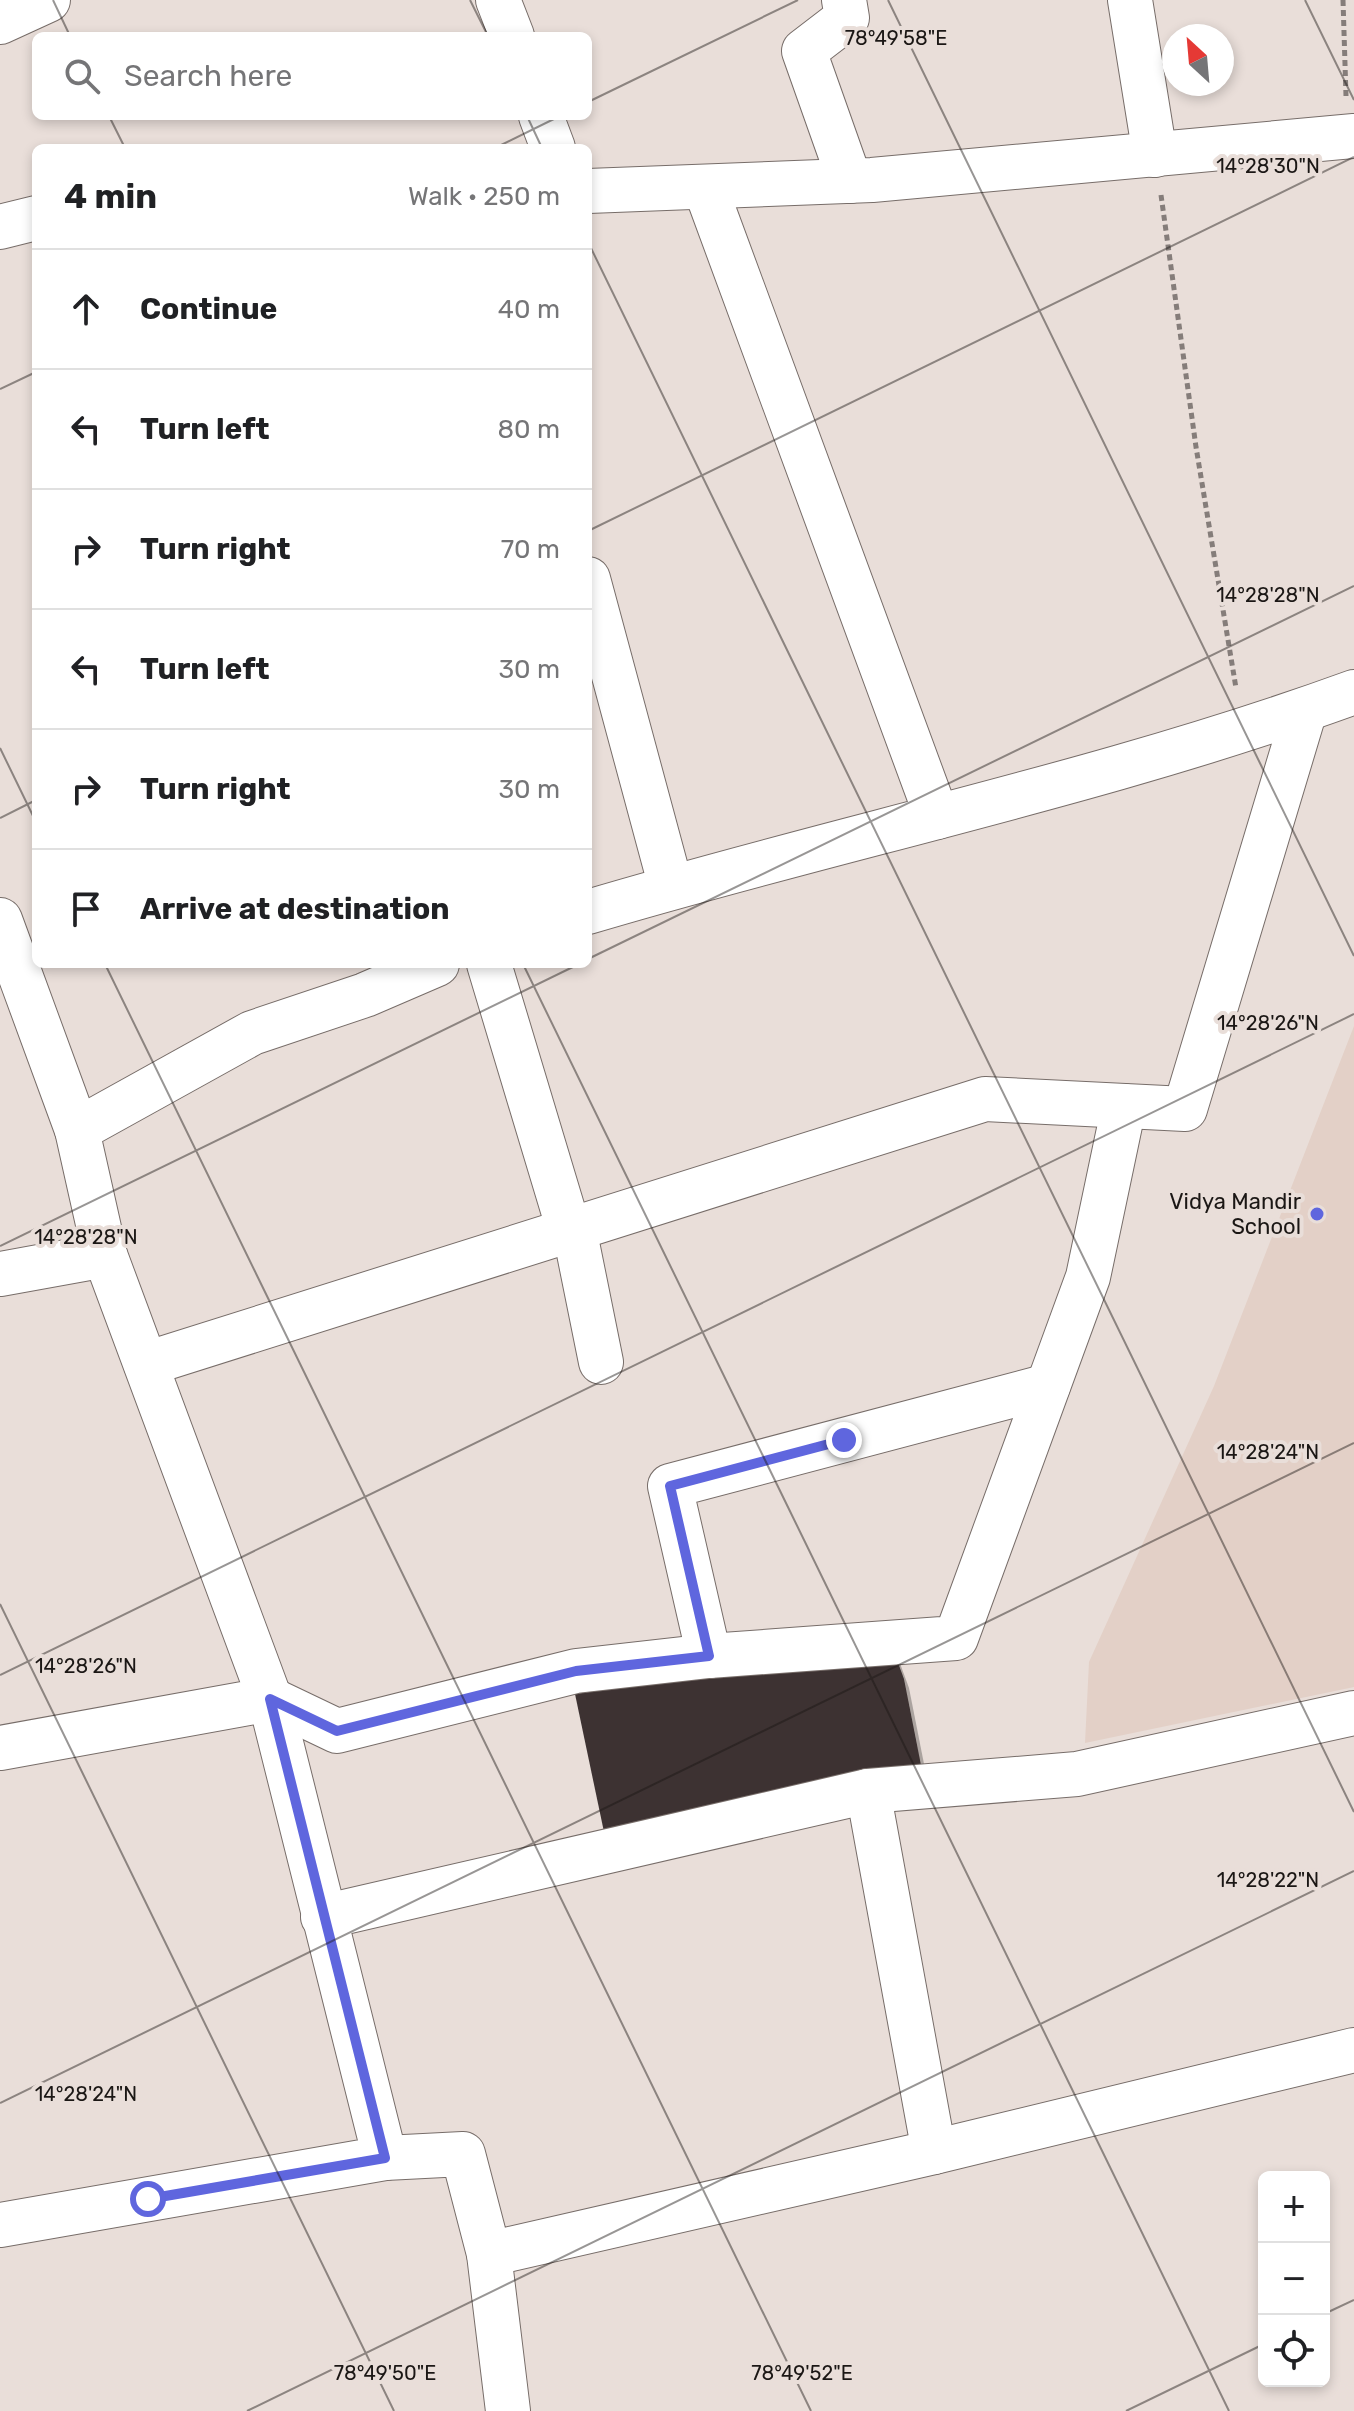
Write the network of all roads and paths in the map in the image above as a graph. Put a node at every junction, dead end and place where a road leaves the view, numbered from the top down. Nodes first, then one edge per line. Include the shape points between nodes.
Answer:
1 (48, 0) edge
2 (498, 0) edge
3 (844, 0) edge
4 (1130, 0) edge
5 (1343, 0) edge
6 (0, 22) edge
7 (510, 32) edge
8 (542, 120) edge
9 (1351, 136) edge
10 (552, 144) edge
11 (1155, 155) junction
12 (850, 181) junction
13 (705, 187) junction
14 (592, 191) edge
15 (32, 219) edge
16 (0, 227) edge
17 (592, 594) edge
18 (1354, 692) edge
19 (1305, 710) junction
20 (1243, 729) junction
21 (937, 817) junction
22 (671, 887) junction
23 (592, 911) edge
24 (0, 920) edge
25 (428, 968) edge
26 (490, 968) edge
27 (1124, 1106) junction
28 (77, 1130) junction
29 (569, 1230) junction
30 (105, 1255) junction
31 (0, 1274) edge
32 (601, 1362) dead end
33 (146, 1364) junction
34 (1048, 1386) junction
35 (709, 1656) junction
36 (270, 1699) junction
37 (1354, 1713) edge
38 (0, 1748) edge
39 (868, 1791) junction
40 (323, 1917) junction
41 (1354, 2050) edge
42 (934, 2152) junction
43 (385, 2158) junction
44 (0, 2225) edge
45 (489, 2254) junction
46 (508, 2411) edge

1 - 6 street
2 - 7 street
3 - 12 street via 847,18 804,51
4 - 11 street
5 - 9 path
8 - 10 street
9 - 11 street
11 - 12 street
11 - 20 path
12 - 13 street
13 - 14 street
13 - 21 street
15 - 16 street
17 - 22 street
18 - 19 street
19 - 20 street
19 - 27 street via 1185,1109
20 - 21 street
21 - 22 street
22 - 23 street
24 - 28 street
25 - 28 street via 252,1033
26 - 29 street
27 - 29 street via 985,1099
27 - 34 street via 1088,1277
28 - 30 street
29 - 32 street via 578,1248
29 - 33 street
30 - 31 street
30 - 33 street
33 - 36 street
34 - 35 street via 956,1638
34 - 35 street via 670,1486
35 - 36 street via 576,1671 337,1731
36 - 38 street
36 - 40 street
37 - 39 street via 1077,1774
39 - 40 street
39 - 42 street
40 - 43 street
41 - 42 street
42 - 45 street
43 - 44 street
43 - 45 street via 463,2154
45 - 46 street

